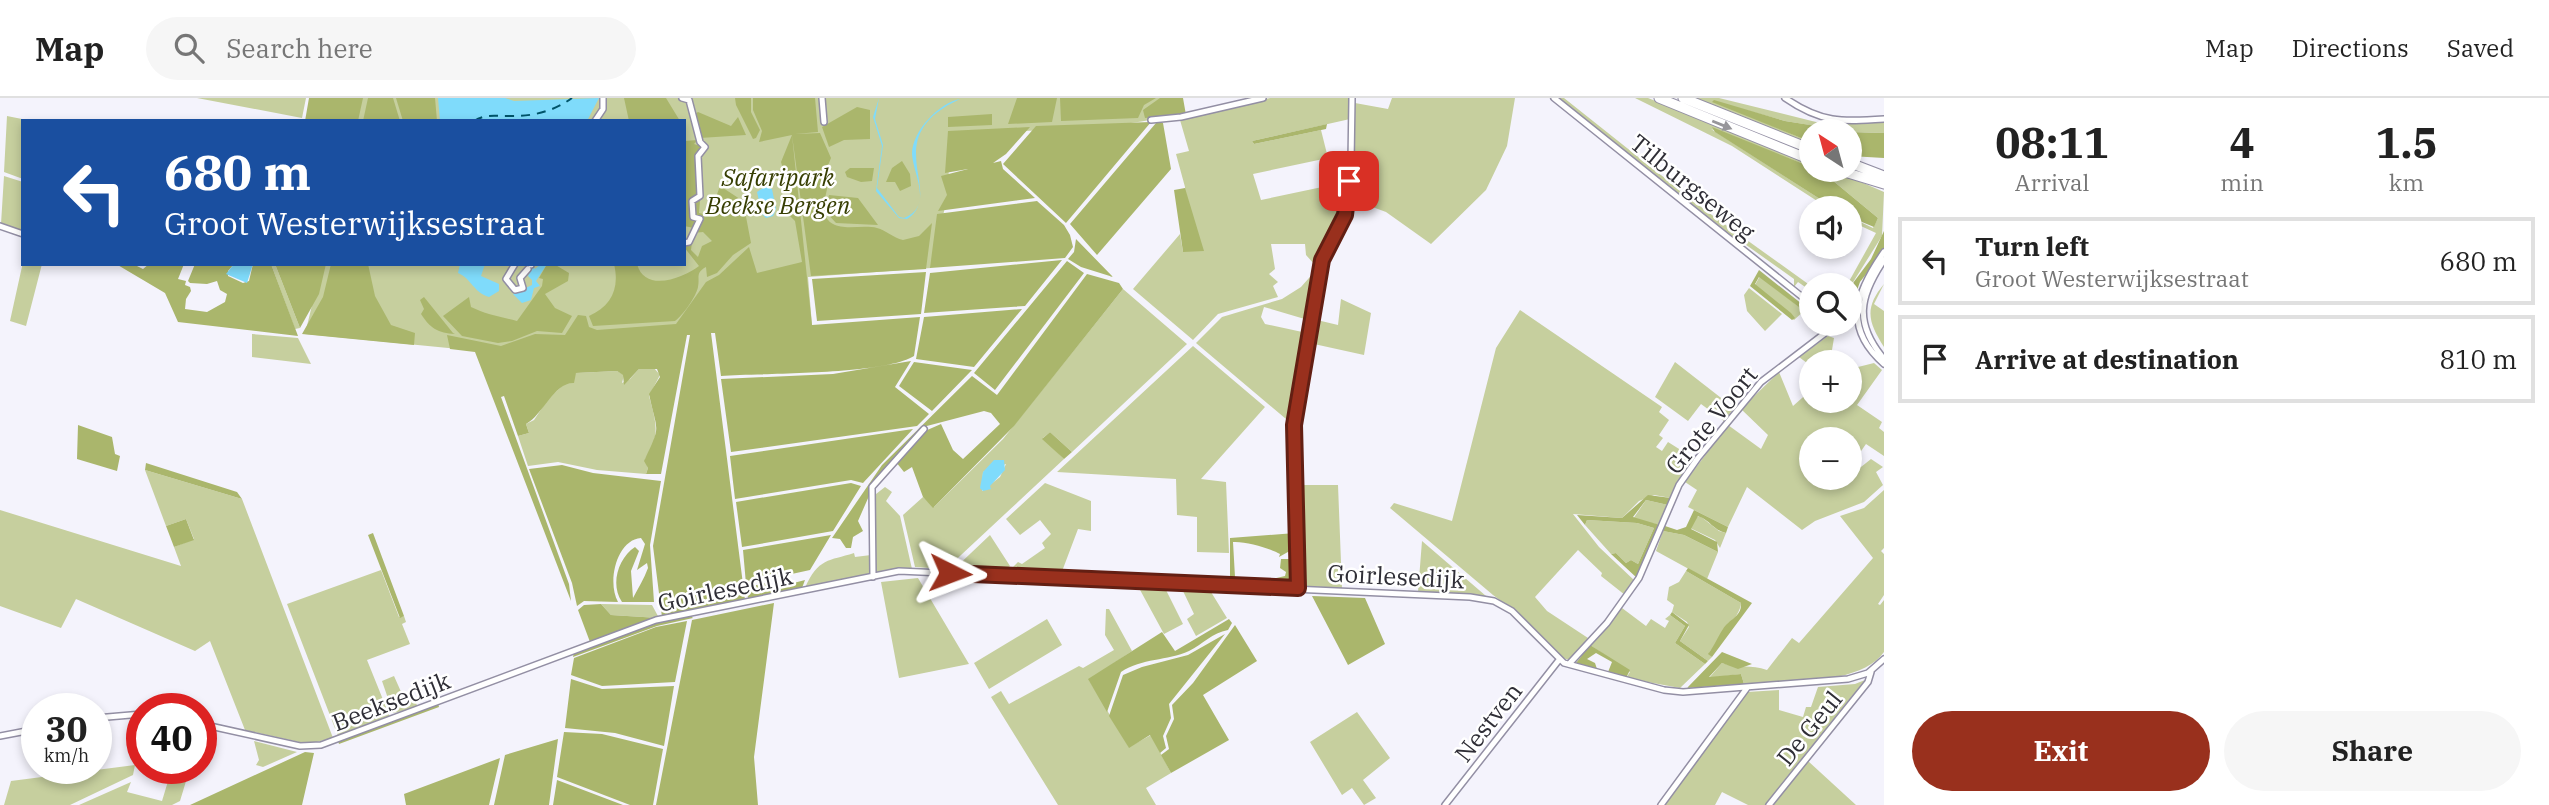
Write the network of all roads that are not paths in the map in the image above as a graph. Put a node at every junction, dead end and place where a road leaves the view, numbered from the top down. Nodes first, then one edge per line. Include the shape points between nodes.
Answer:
1 (605, 98) edge
2 (682, 98) edge
3 (822, 98) edge
4 (1263, 98) edge
5 (1352, 98) edge
6 (1554, 98) edge
7 (1659, 98) edge
8 (1684, 98) edge
9 (1785, 98) edge
10 (596, 119) edge
11 (1884, 119) edge
12 (1151, 120) dead end
13 (824, 122) dead end
14 (1799, 144) edge
15 (1799, 155) edge
16 (1862, 168) edge
17 (1884, 176) edge
18 (1862, 178) edge
19 (1872, 181) junction
20 (1884, 184) edge
21 (1884, 190) edge
22 (0, 226) edge
23 (21, 233) edge
24 (686, 243) edge
25 (1884, 253) edge
26 (1884, 260) edge
27 (514, 266) edge
28 (530, 266) edge
29 (1862, 286) edge
30 (1799, 294) edge
31 (1862, 299) edge
32 (1862, 332) edge
33 (1822, 336) edge
34 (1884, 361) edge
35 (924, 429) dead end
36 (873, 577) junction
37 (1298, 588) junction
38 (587, 646) joint
39 (1884, 659) edge
40 (1559, 660) junction
41 (1569, 664) junction
42 (1872, 670) junction
43 (1747, 688) junction
44 (217, 728) edge
45 (21, 732) edge
46 (0, 736) edge
47 (1445, 805) edge
48 (1661, 805) edge
49 (1769, 805) edge

1 - 10 street
2 - 24 street via 689,100 699,142 705,147 698,156 700,196 692,201 691,209 693,217 700,219
3 - 13 street
4 - 12 street
5 - 37 street via 1345,215 1322,260 1294,430
6 - 30 street, Tilburgseweg
7 -> 15 highway
8 - 14 highway
9 - 11 street via 1826,119
16 - 17 highway
18 - 19 highway
19 - 20 highway
19 - 21 highway
22 - 23 street
25 - 29 street
26 - 31 street
27 - 28 street via 506,279 515,290 523,288 520,278
32 - 34 street
33 - 41 street, Grote Voort via 1760,382 1698,458 1679,485 1639,578
35 - 36 street via 872,487
36 - 37 street, Goirlesedijk via 914,571
36 - 38 street, Goirlesedijk via 656,620
37 - 40 street, Goirlesedijk via 1494,601 1512,611
38 - 44 street, Beeksedijk via 321,745 300,746
39 - 42 street, Goirlesedijk
40 - 41 street, Goirlesedijk
40 - 47 street, Nestven
41 - 43 street, Goirlesedijk via 1664,690
42 - 43 street, Goirlesedijk via 1848,679
42 - 49 street, De Geul via 1868,682
43 - 48 street
45 - 46 street

